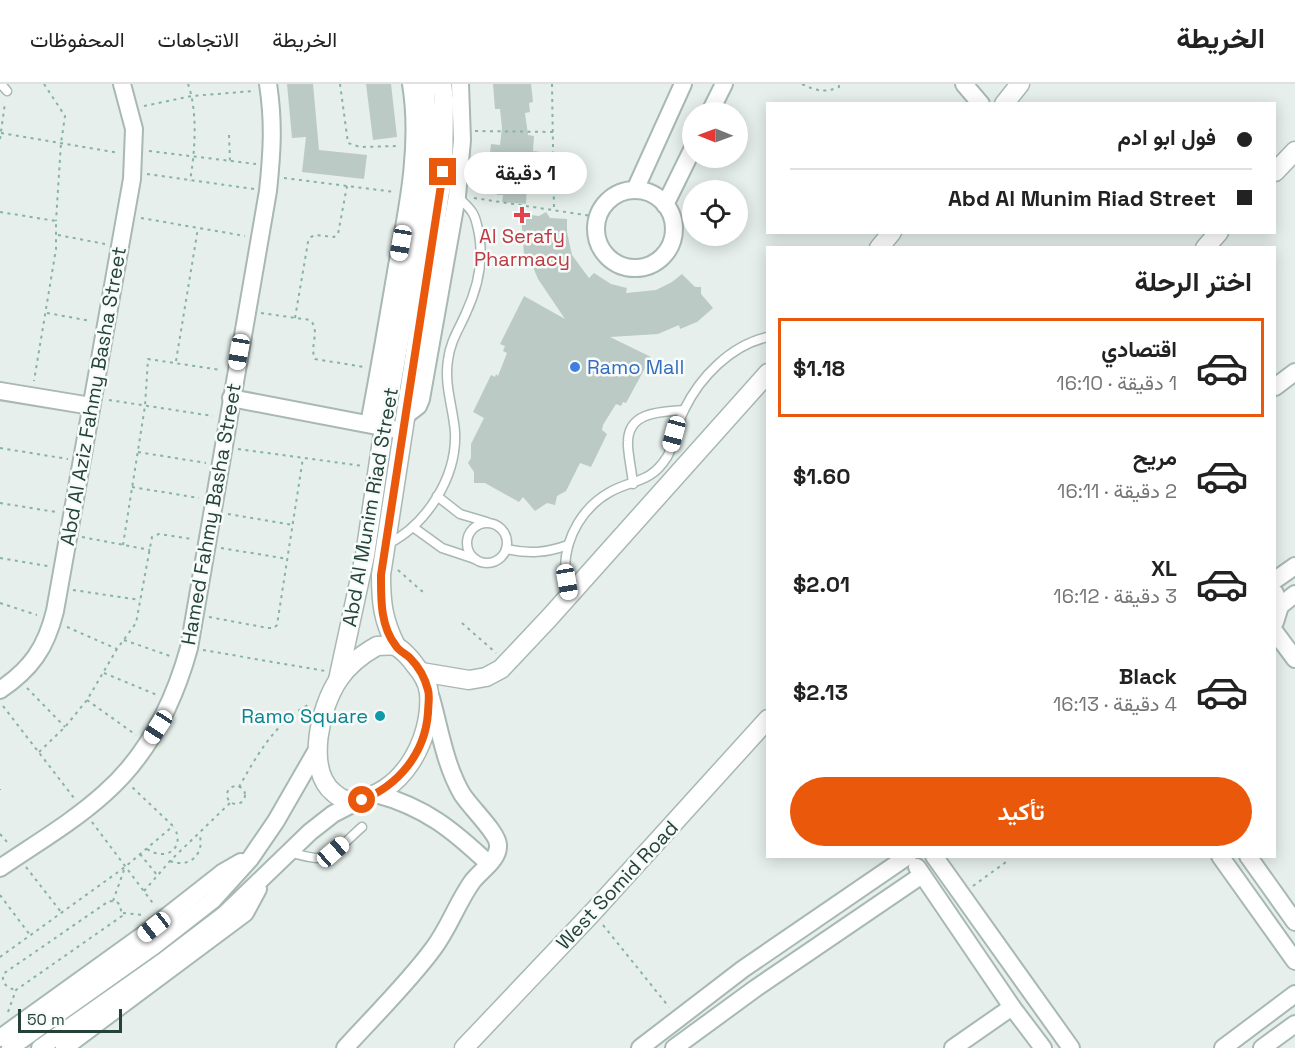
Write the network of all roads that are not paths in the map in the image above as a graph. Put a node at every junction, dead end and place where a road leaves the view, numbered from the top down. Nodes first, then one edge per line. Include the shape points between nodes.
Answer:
1 (122, 84) edge
2 (411, 84) edge
3 (425, 84) edge
4 (442, 84) edge
5 (460, 84) edge
6 (683, 84) edge
7 (724, 84) edge
8 (964, 84) edge
9 (1020, 84) edge
10 (268, 87) edge
11 (715, 102) edge
12 (979, 102) edge
13 (1006, 102) edge
14 (1295, 151) edge
15 (683, 168) edge
16 (1276, 171) edge
17 (635, 190) junction
18 (457, 196) junction
19 (414, 200) junction
20 (665, 205) junction
21 (890, 234) edge
22 (1217, 234) edge
23 (881, 246) edge
24 (1206, 246) edge
25 (766, 338) edge
26 (424, 342) junction
27 (1295, 372) edge
28 (766, 375) edge
29 (1276, 386) edge
30 (0, 391) edge
31 (231, 398) junction
32 (92, 402) junction
33 (684, 410) junction
34 (404, 423) junction
35 (376, 426) junction
36 (660, 480) junction
37 (633, 483) junction
38 (437, 496) junction
39 (488, 522) junction
40 (413, 527) junction
41 (568, 545) junction
42 (506, 549) junction
43 (384, 551) junction
44 (476, 560) junction
45 (1295, 566) edge
46 (1276, 579) edge
47 (1295, 594) edge
48 (570, 595) junction
49 (1277, 599) edge
50 (1276, 633) edge
51 (396, 646) junction
52 (1295, 659) edge
53 (421, 672) junction
54 (336, 682) junction
55 (0, 690) edge
56 (429, 692) junction
57 (766, 721) edge
58 (318, 748) junction
59 (369, 797) junction
60 (362, 827) dead end
61 (288, 852) junction
62 (935, 858) edge
63 (1221, 858) edge
64 (1249, 858) edge
65 (250, 859) junction
66 (916, 862) edge
67 (489, 864) junction
68 (0, 868) edge
69 (1295, 922) edge
70 (1295, 962) edge
71 (743, 969) junction
72 (756, 988) junction
73 (1295, 994) edge
74 (1012, 1007) junction
75 (87, 1022) junction
76 (1295, 1024) edge
77 (0, 1038) edge
78 (10, 1048) edge
79 (40, 1048) edge
80 (64, 1048) edge
81 (345, 1048) edge
82 (464, 1048) edge
83 (640, 1048) edge
84 (674, 1048) edge
85 (953, 1048) edge
86 (1043, 1048) edge
87 (1071, 1048) edge
88 (1222, 1048) edge
89 (1262, 1048) edge

1 - 32 street, Abd Al Aziz Fahmy Basha Street via 134,129 133,159
2 - 19 street
3 - 19 street, Abd Al Munim Riad Street via 428,151
4 - 26 street, Abd Al Munim Riad Street via 443,172
5 - 18 street via 462,130
6 - 17 street
7 - 11 street
8 - 12 street
9 - 13 street
10 - 31 street, Hamed Fahmy Basha Street via 273,115 269,177
14 - 16 street
15 - 20 street
17 - 20 street via 657,197
17 - 20 street via 612,198 598,217 598,242 613,261 642,267 667,251 674,228
18 - 26 street
18 - 38 lane via 474,214 482,261 477,285 448,358 447,382 455,433 453,460
19 - 35 street, Abd Al Munim Riad Street
19 - 35 street via 379,369
21 - 23 street
22 - 24 street
25 - 33 lane via 735,351 714,367
26 - 34 street, Abd Al Munim Riad Street
27 - 29 street
28 - 36 street
30 - 32 street
31 - 35 street
31 - 68 street, Hamed Fahmy Basha Street via 187,655 171,701 147,744 121,777 84,810
32 - 55 street, Abd Al Aziz Fahmy Basha Street via 50,632 40,651
33 - 36 lane
33 - 37 lane via 646,414 629,431
34 - 35 street
34 - 43 street, Abd Al Munim Riad Street
35 - 54 street, Abd Al Munim Riad Street via 378,468 363,564
36 - 37 lane
36 - 48 street
37 - 41 lane via 611,491 592,505 577,524
38 - 39 lane via 460,514
38 - 40 lane
39 - 42 lane via 505,534
39 - 44 lane via 469,533 468,548
40 - 43 lane
40 - 44 lane via 442,548
41 - 42 lane via 536,554
41 - 48 lane via 565,569
42 - 44 lane via 503,556 490,563
43 - 51 street, Abd Al Munim Riad Street via 381,605
45 - 46 street
47 - 49 street
48 - 53 street via 507,663 486,677 469,680
50 - 52 street
51 - 53 street
51 - 54 street via 377,646 357,658
53 - 56 street
54 - 58 street via 325,708
56 - 59 street via 425,733 417,751 403,773
56 - 67 street via 452,775 497,839 498,851
57 - 82 street, West Somid Road
58 - 59 street via 319,767 328,788 343,800
58 - 65 street
59 - 61 street via 333,814
59 - 67 street via 411,805 443,823
60 - 61 lane via 324,857
61 - 75 street via 225,914
62 - 87 street
63 - 70 street
64 - 69 street
65 - 77 street via 222,873
65 - 78 street via 213,900
66 - 71 street
66 - 72 street
66 - 74 street
67 - 81 street via 473,881 433,950
71 - 72 street
71 - 83 street
72 - 84 street
73 - 88 street
74 - 85 street
74 - 86 street
75 - 79 street
75 - 80 street
76 - 89 street

